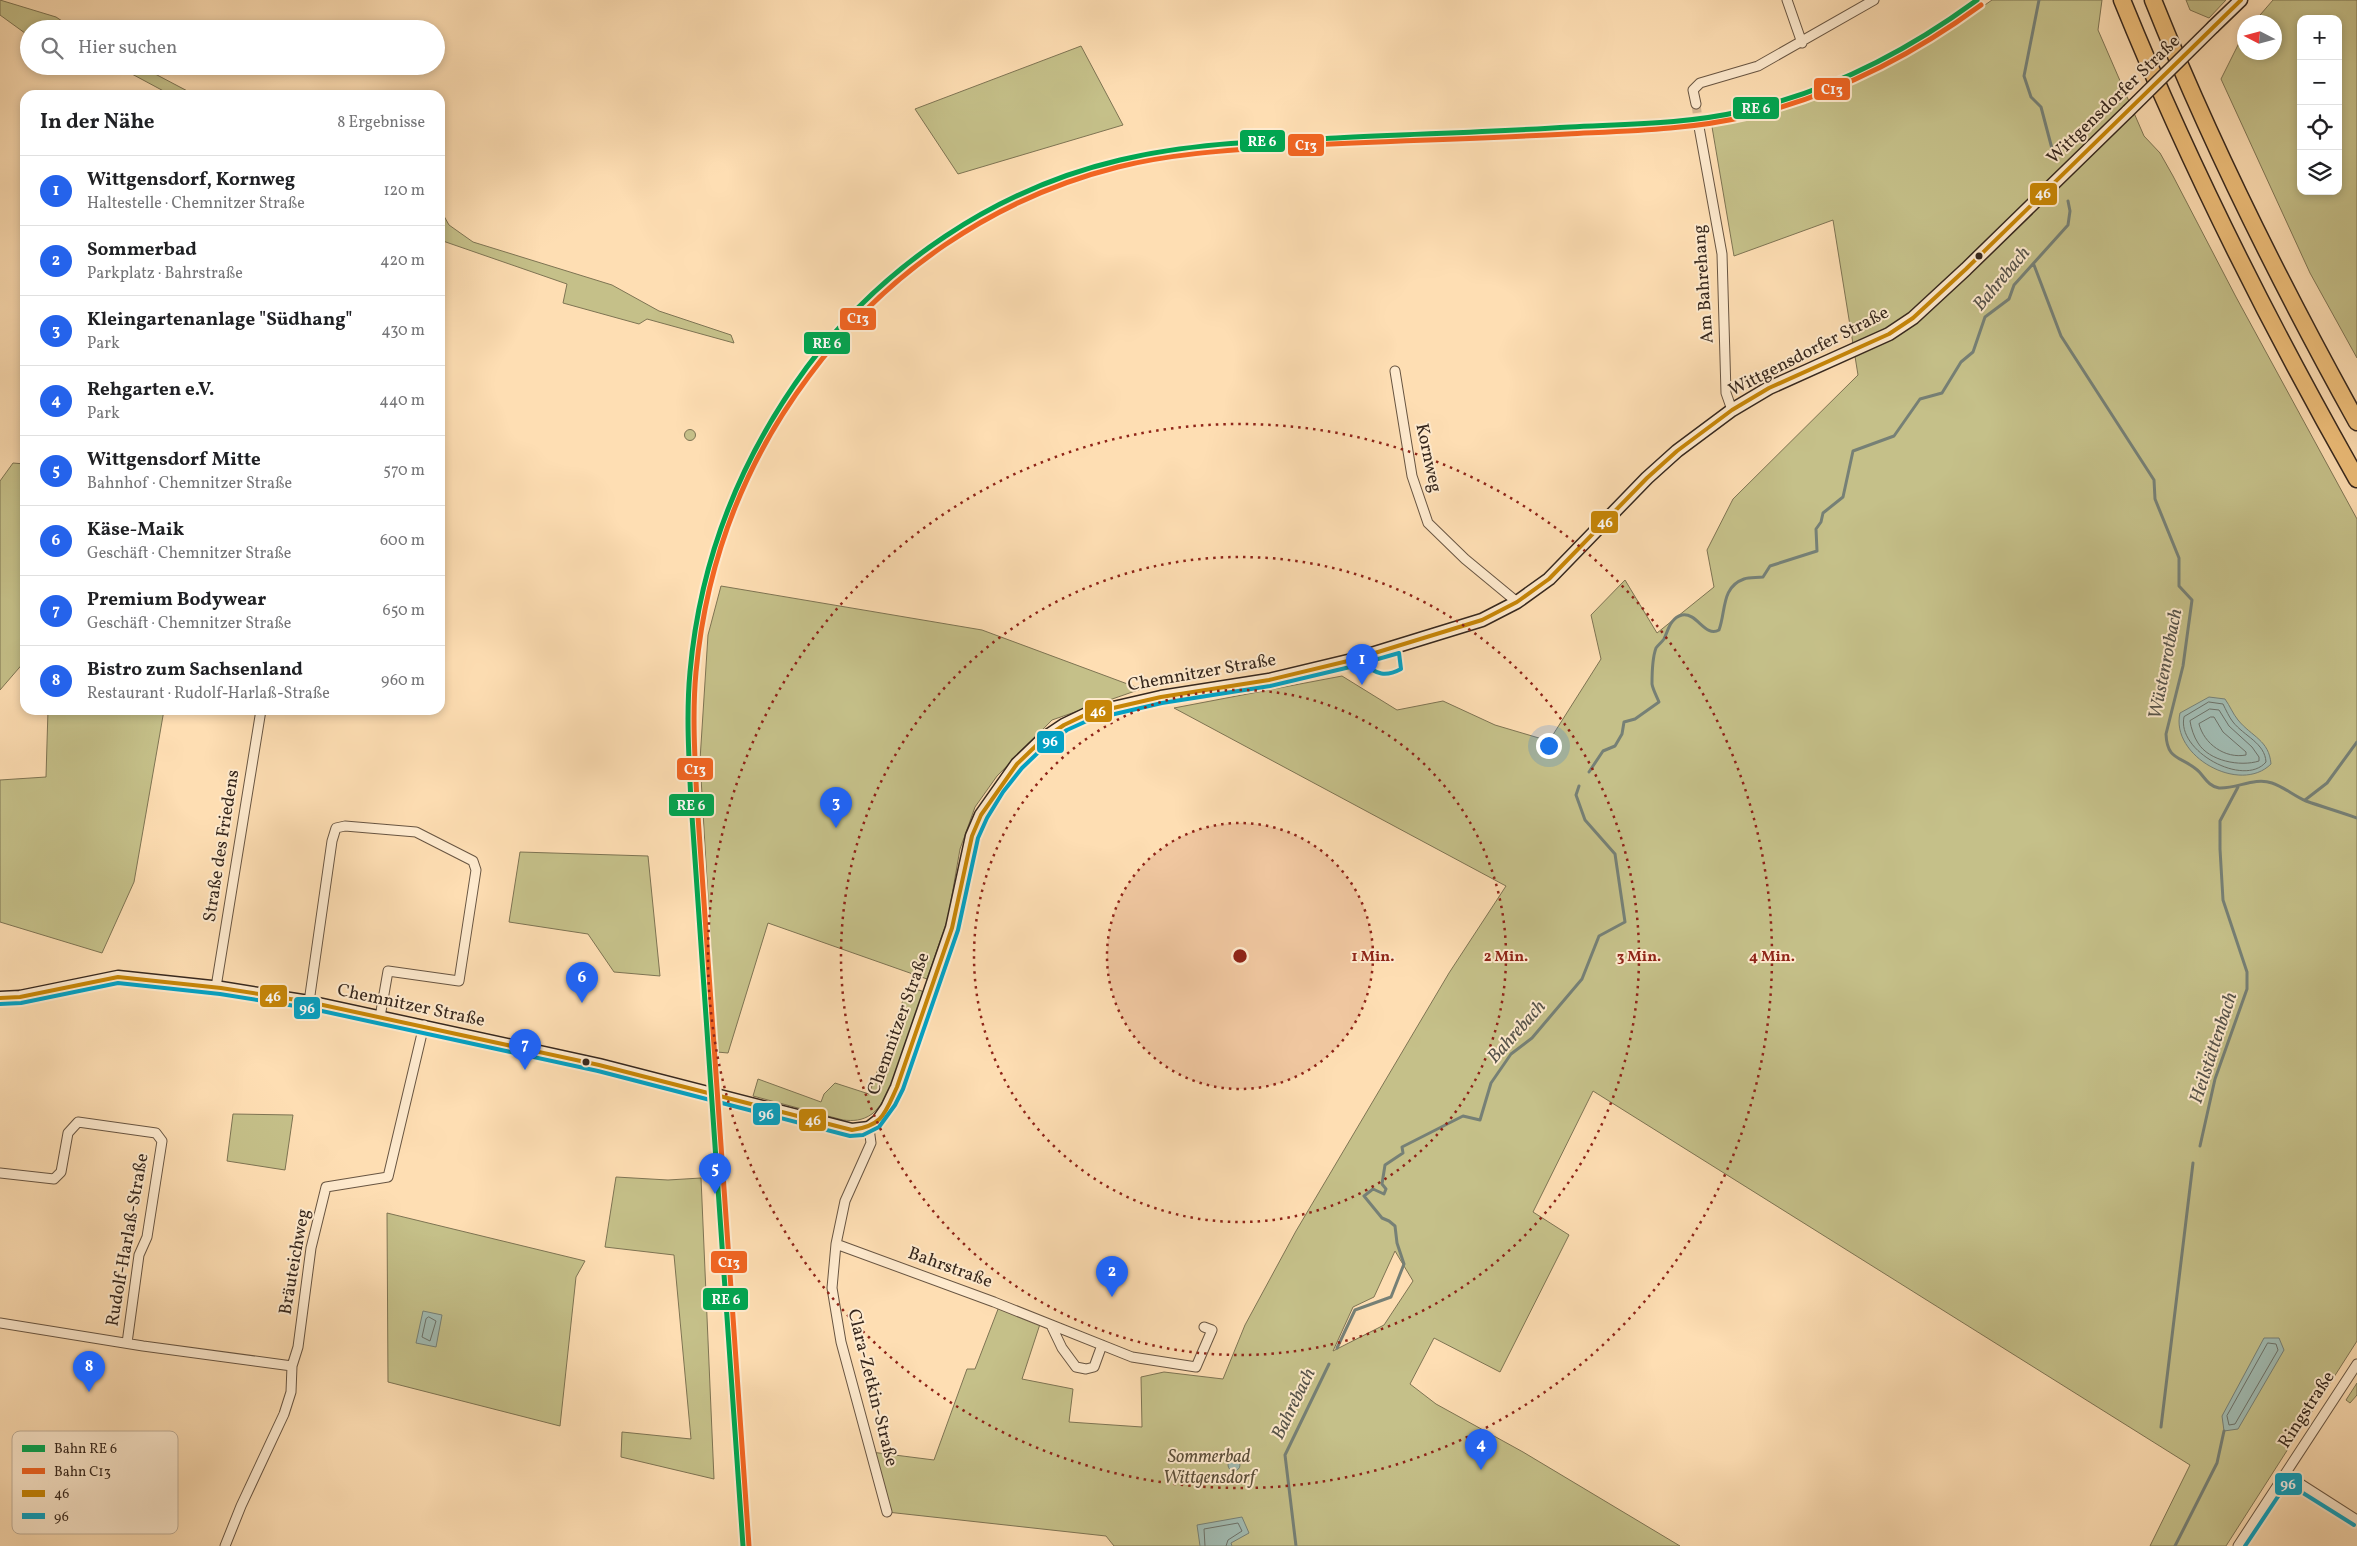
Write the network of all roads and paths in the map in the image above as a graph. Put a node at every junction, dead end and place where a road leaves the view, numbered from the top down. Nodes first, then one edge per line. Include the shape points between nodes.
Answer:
1 (1787, 0) edge
2 (1874, 0) edge
3 (2122, 0) edge
4 (2153, 0) edge
5 (2240, 0) edge
6 (1802, 42) junction
7 (1696, 104) tunnel mouth
8 (1698, 127) tunnel mouth
9 (1395, 371) dead end
10 (1732, 410) junction
11 (2357, 422) edge
12 (2357, 479) edge
13 (1517, 602) junction
14 (1404, 645) joint
15 (260, 715) edge
16 (216, 987) junction
17 (0, 998) edge
18 (309, 1002) junction
19 (380, 1017) junction
20 (424, 1025) junction
21 (869, 1128) junction
22 (0, 1173) edge
23 (836, 1244) junction
24 (0, 1323) edge
25 (1051, 1325) junction
26 (1204, 1327) dead end
27 (127, 1343) junction
28 (1102, 1345) junction
29 (2357, 1364) edge
30 (292, 1366) junction
31 (2285, 1474) junction
32 (887, 1512) dead end
33 (2357, 1520) edge
34 (225, 1546) edge
35 (2238, 1546) edge

1 - 6 street
2 - 6 street
3 - 12 highway via 2170,114 2236,254
4 - 11 highway via 2189,88 2262,244
5 - 10 street, Wittgensdorfer Straße, bridge via 1912,318 1889,334 1769,388
6 - 7 street via 1758,66 1700,83 1693,90
8 - 10 street, Am Bahrehang via 1722,254 1726,393
9 - 13 street, Kornweg via 1412,476 1428,523
10 - 13 street, Wittgensdorfer Straße via 1676,451 1548,579
13 - 14 street, Wittgensdorfer Straße via 1482,620
14 - 21 street, Chemnitzer Straße via 1268,680 1161,697 1087,714 1043,739 1017,764 981,815 972,836 952,928 914,1042 887,1108
15 - 16 street, Straße des Friedens
16 - 17 street, Chemnitzer Straße via 118,977 20,997
16 - 18 street, Chemnitzer Straße
18 - 19 street, Chemnitzer Straße
18 - 19 street via 336,828 416,832 473,861 476,870 459,981 388,971
19 - 20 street, Chemnitzer Straße
20 - 21 street, Chemnitzer Straße via 645,1076 852,1130
20 - 30 street, Bräuteichweg via 388,1177 326,1187 311,1248 298,1347
21 - 23 street, Clara-Zetkin-Straße via 871,1143 845,1201
22 - 27 street, Rudolf-Harlaß-Straße via 54,1179 61,1172 68,1133 78,1122 156,1133 162,1141 147,1237 139,1255
23 - 25 street, Bahrstraße
23 - 32 street, Clara-Zetkin-Straße via 832,1288 840,1342
24 - 27 street, Rudolf-Harlaß-Straße
25 - 28 street, Bahrstraße
25 - 28 street via 1072,1363 1080,1369 1094,1367
26 - 28 street, Bahrstraße via 1212,1330 1196,1367 1132,1357
27 - 30 street, Rudolf-Harlaß-Straße
29 - 31 street, Ringstraße
30 - 34 street, Bräuteichweg via 291,1392 284,1414
31 - 33 street, Ringstraße
31 - 35 street, Ringstraße

